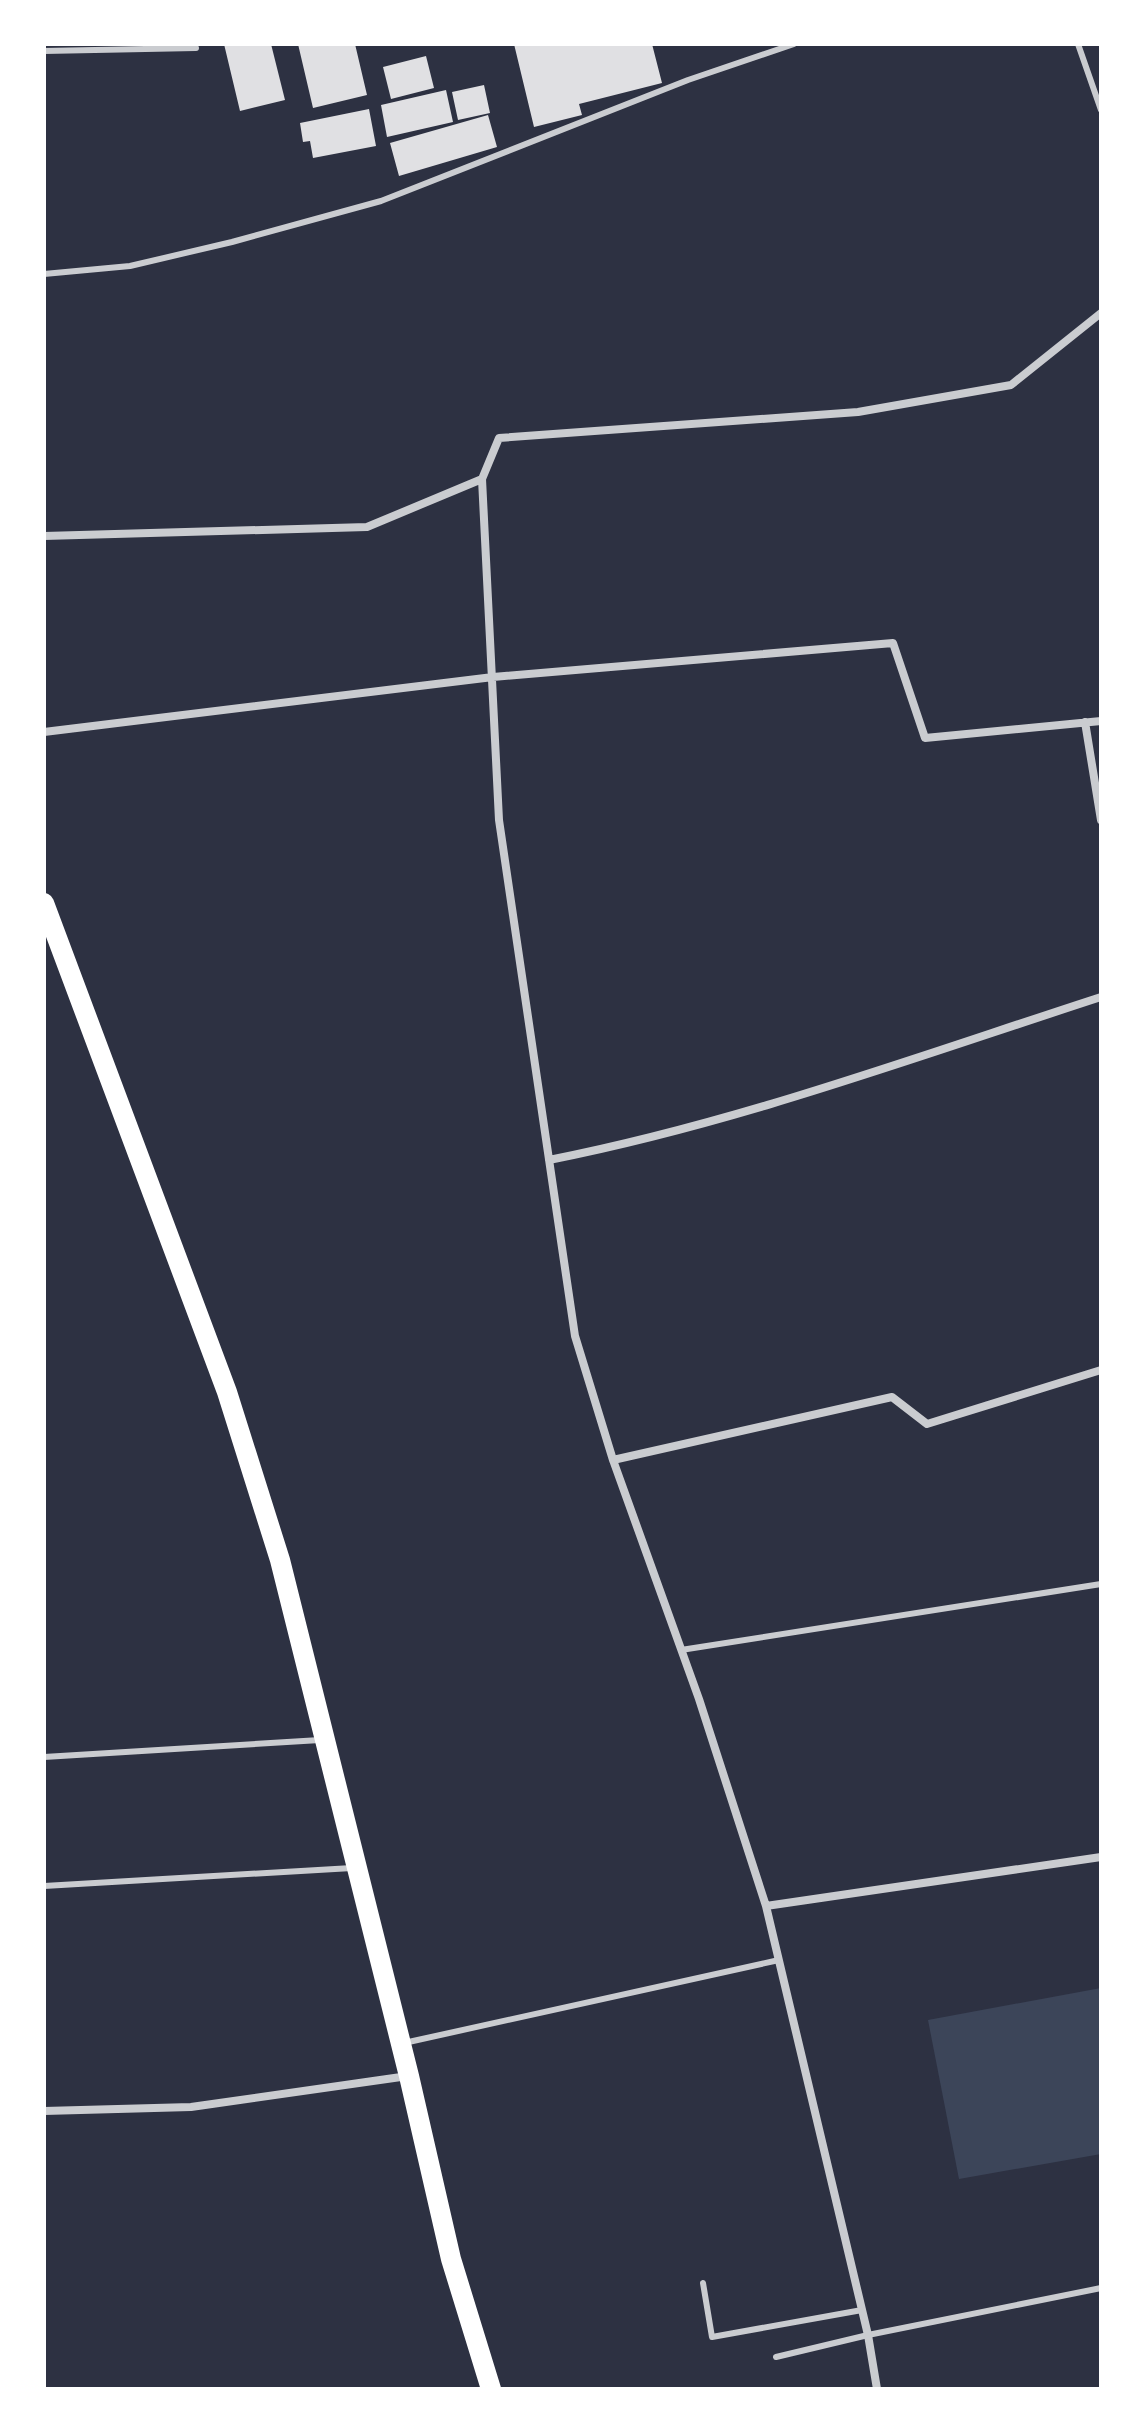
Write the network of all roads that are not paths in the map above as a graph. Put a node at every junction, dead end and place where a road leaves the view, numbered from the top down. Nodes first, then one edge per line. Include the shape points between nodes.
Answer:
1 (794, 44) edge
2 (1078, 44) edge
3 (196, 48) dead end
4 (44, 51) edge
5 (1101, 110) edge
6 (44, 274) edge
7 (1101, 313) edge
8 (482, 479) junction
9 (44, 536) edge
10 (493, 677) junction
11 (1101, 721) edge
12 (1085, 722) junction
13 (44, 732) edge
14 (1101, 820) edge
15 (44, 903) edge
16 (1101, 997) edge
17 (549, 1160) junction
18 (1101, 1370) edge
19 (613, 1460) junction
20 (1101, 1584) edge
21 (681, 1650) junction
22 (325, 1740) junction
23 (44, 1757) edge
24 (1101, 1857) edge
25 (357, 1868) junction
26 (44, 1886) edge
27 (766, 1906) junction
28 (779, 1960) junction
29 (401, 2044) junction
30 (409, 2076) junction
31 (44, 2111) edge
32 (703, 2283) dead end
33 (1101, 2288) edge
34 (862, 2310) junction
35 (868, 2335) junction
36 (776, 2357) dead end
37 (491, 2389) edge
38 (877, 2389) edge

1 - 6 lane via 688,80 381,201 130,266
2 - 5 lane
3 - 4 lane
7 - 8 street via 1011,385 858,412 499,438
8 - 9 street via 367,527
8 - 10 street
10 - 12 street via 893,643 925,738
10 - 13 street
10 - 17 street via 499,820
11 - 12 street
12 - 14 street
15 - 22 main road via 227,1392 280,1560
16 - 17 street via 638,1143
17 - 19 street via 575,1336
18 - 19 street via 927,1424 892,1397
19 - 21 street
20 - 21 lane
21 - 27 street
22 - 23 lane
22 - 25 main road
24 - 27 street
25 - 26 lane
25 - 29 main road
27 - 28 street
28 - 29 lane
28 - 34 street
29 - 30 main road
30 - 31 street via 191,2107
30 - 37 main road via 451,2259
32 - 34 lane via 712,2337
33 - 35 lane
34 - 35 street
35 - 36 lane
35 - 38 street

